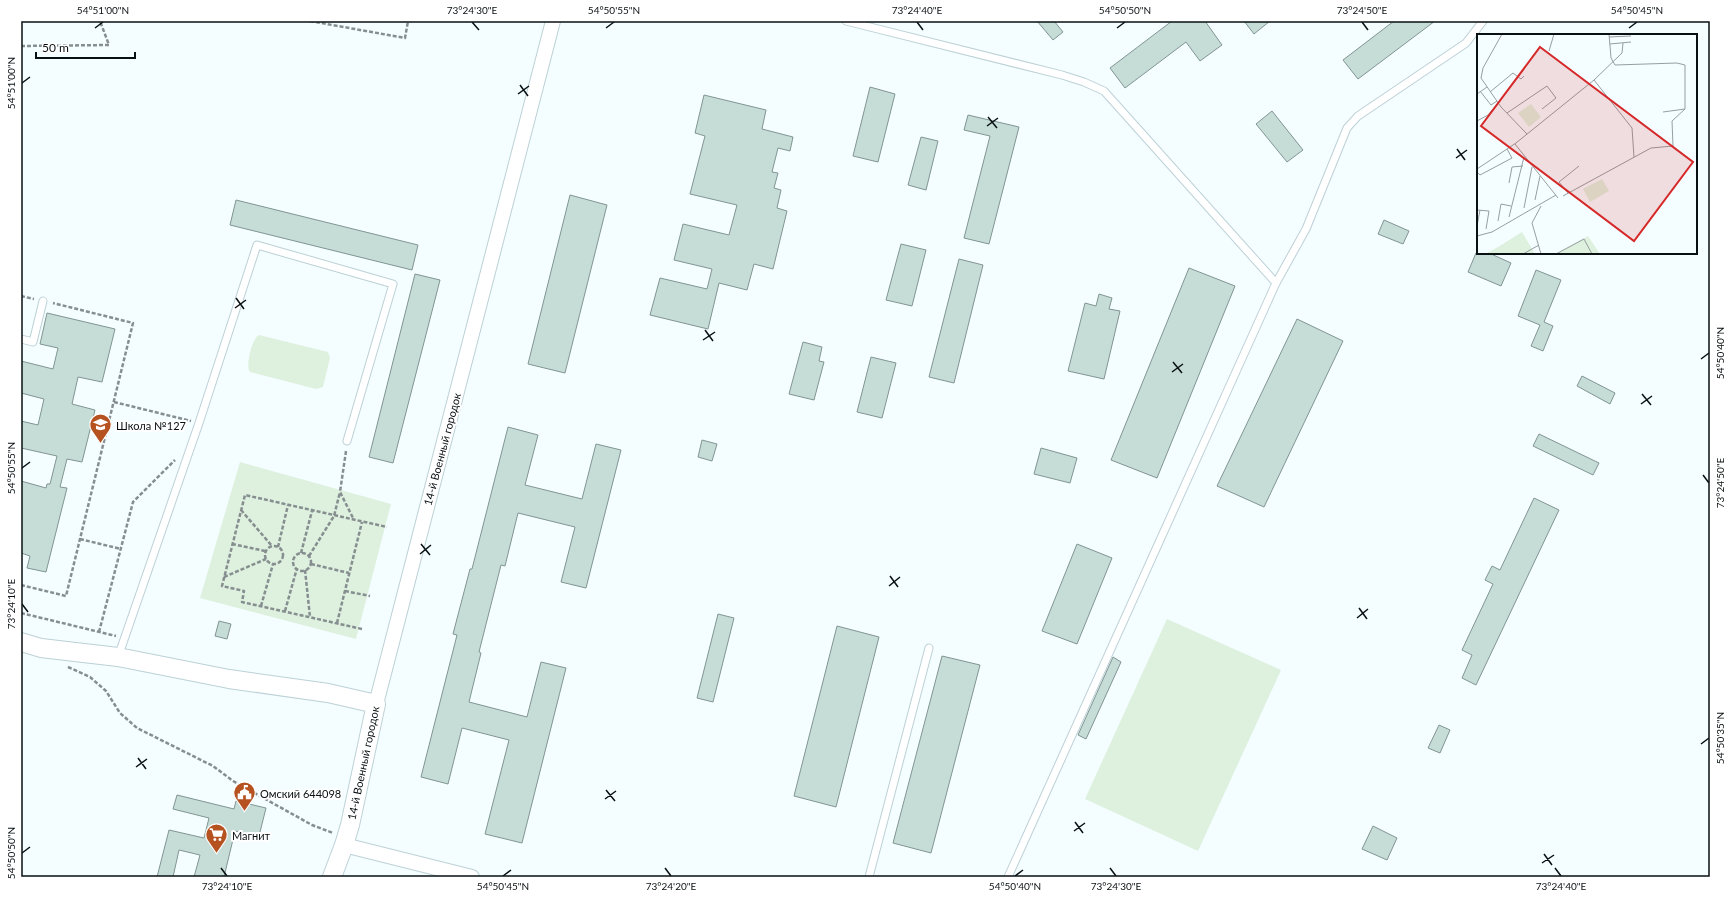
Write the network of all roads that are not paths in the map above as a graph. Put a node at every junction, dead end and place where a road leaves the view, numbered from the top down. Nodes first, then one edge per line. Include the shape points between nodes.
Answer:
1 (553, 21) edge
2 (846, 21) edge
3 (1483, 21) edge
4 (1276, 283) junction
5 (43, 301) road end
6 (21, 340) edge
7 (347, 441) road end
8 (21, 642) edge
9 (929, 648) dead end
10 (118, 657) junction
11 (376, 704) junction
12 (345, 841) junction
13 (332, 877) edge
14 (472, 877) edge
15 (869, 877) edge
16 (1008, 877) edge

1 - 11 street, 14-й Военный городок
2 - 4 lane via 1062,75 1104,91
3 - 4 lane via 1466,43 1358,116 1347,128 1306,229
4 - 16 lane
5 - 6 lane via 33,342
7 - 10 lane via 393,284 257,245
8 - 10 street via 41,648
9 - 15 lane
10 - 11 street via 230,679 328,693
11 - 12 street, 14-й Военный городок
12 - 13 street, 14-й Военный городок
12 - 14 street

